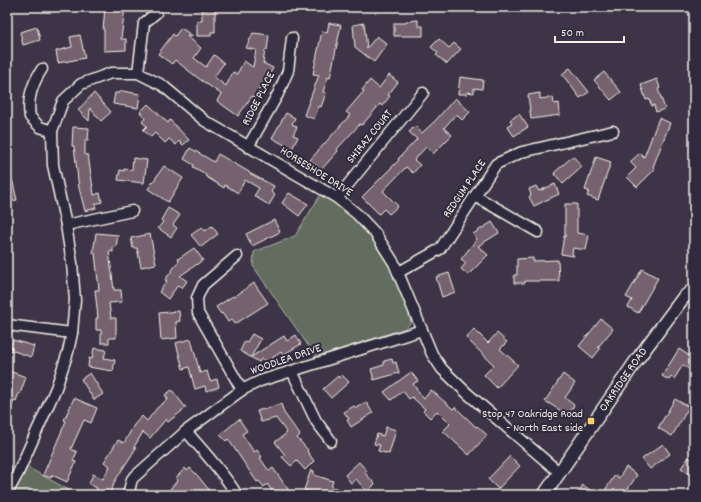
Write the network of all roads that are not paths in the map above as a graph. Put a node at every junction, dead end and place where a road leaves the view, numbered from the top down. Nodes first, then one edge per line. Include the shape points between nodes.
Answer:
1 (156, 13) dead end
2 (292, 38) dead end
3 (42, 69) dead end
4 (138, 73) junction
5 (423, 93) dead end
6 (52, 131) junction
7 (613, 131) dead end
8 (248, 147) junction
9 (475, 196) junction
10 (338, 198) junction
11 (132, 211) dead end
12 (66, 226) junction
13 (538, 232) dead end
14 (237, 256) dead end
15 (399, 272) junction
16 (694, 289) edge
17 (7, 325) edge
18 (422, 330) junction
19 (72, 333) junction
20 (292, 371) junction
21 (242, 390) junction
22 (186, 431) junction
23 (331, 442) dead end
24 (560, 472) junction
25 (7, 493) edge
26 (128, 495) edge
27 (237, 495) edge
28 (544, 495) edge

1 - 4 street via 144,23
2 - 8 street, RIDGE PLACE via 288,71
3 - 6 street via 29,99 30,117 40,128
4 - 6 street, HORSESHOE DRIVE via 111,73 81,84 63,101
4 - 8 street, HORSESHOE DRIVE via 162,85 205,121
5 - 10 street, SHIRAZ COURT
6 - 12 street, HORSESHOE DRIVE via 53,165
7 - 9 street, REDGUM PLACE via 522,152 496,164
8 - 10 street, HORSESHOE DRIVE
9 - 13 street
9 - 15 street, REDGUM PLACE via 440,249
10 - 15 street, HORSESHOE DRIVE via 375,233
11 - 12 street
12 - 19 street, HORSESHOE DRIVE via 75,300
14 - 21 street via 203,285 197,298 198,313
15 - 18 street, HORSESHOE DRIVE
16 - 24 street, OAKRIDGE ROAD via 683,298 636,361
17 - 19 street
18 - 20 street, WOODLEA DRIVE
18 - 24 street, HORSESHOE DRIVE via 432,354 442,369
19 - 25 street, HORSESHOE DRIVE via 56,388
20 - 21 street, WOODLEA DRIVE via 260,381
20 - 23 street via 316,421
21 - 22 street, WOODLEA DRIVE
22 - 26 street, WOODLEA DRIVE via 132,479
22 - 27 street
24 - 28 street, OAKRIDGE ROAD

